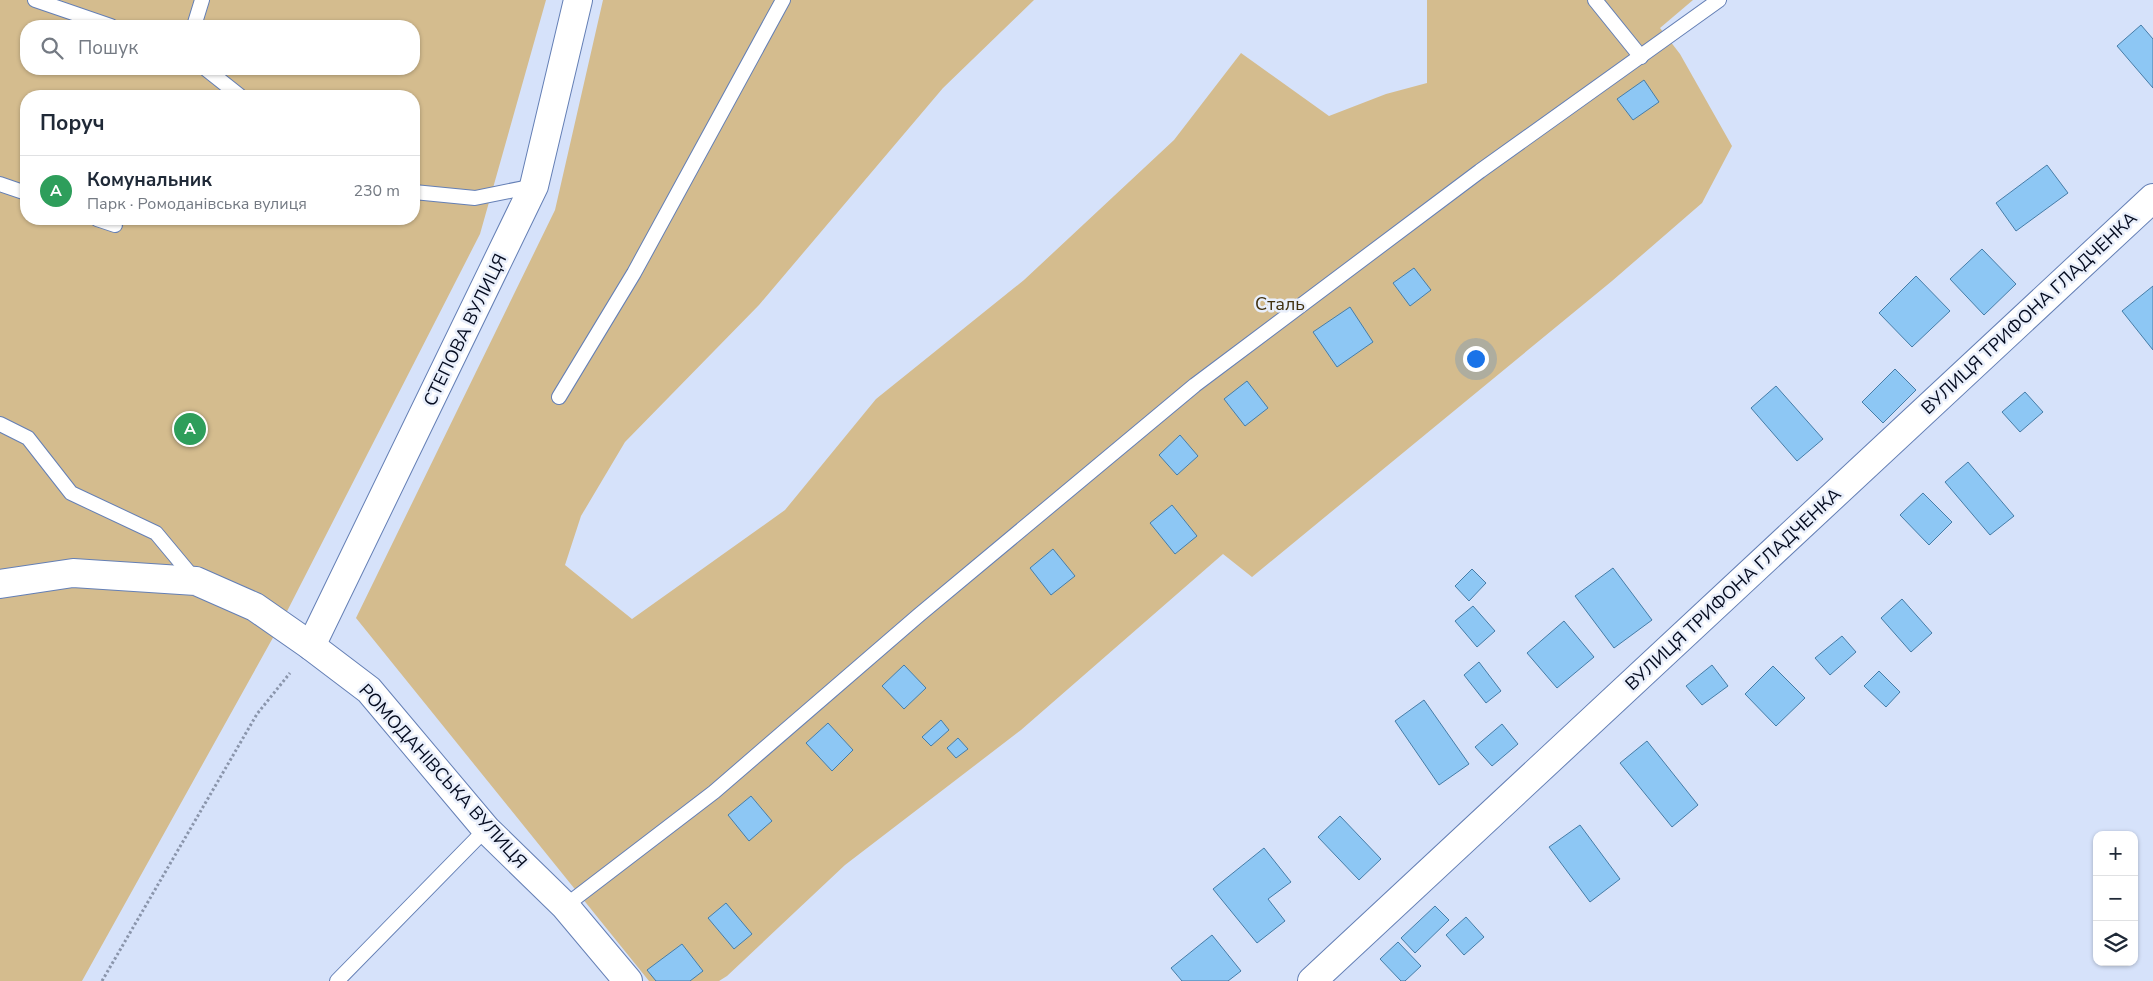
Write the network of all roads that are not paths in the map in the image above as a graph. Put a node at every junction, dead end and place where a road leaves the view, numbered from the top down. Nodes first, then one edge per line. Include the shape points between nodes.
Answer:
1 (35, 0) edge
2 (202, 0) edge
3 (578, 0) edge
4 (783, 0) edge
5 (1595, 0) edge
6 (1719, 0) edge
7 (93, 20) edge
8 (196, 20) edge
9 (1641, 57) junction
10 (214, 75) edge
11 (232, 90) edge
12 (0, 184) edge
13 (534, 186) junction
14 (20, 191) edge
15 (420, 193) edge
16 (2153, 198) edge
17 (559, 397) dead end
18 (0, 424) edge
19 (196, 581) junction
20 (0, 584) edge
21 (312, 646) junction
22 (486, 829) junction
23 (565, 906) junction
24 (337, 981) edge
25 (628, 981) edge
26 (1312, 981) edge

1 - 7 lane
2 - 8 lane
3 - 13 street, СТЕПОВА ВУЛИЦЯ
4 - 17 lane via 634,273
5 - 9 lane
6 - 9 lane
9 - 23 lane via 1480,171 1195,385 714,792
10 - 11 lane
12 - 14 lane
13 - 15 lane via 475,198
13 - 21 street, СТЕПОВА ВУЛИЦЯ
16 - 26 street, ВУЛИЦЯ ТРИФОНА ГЛАДЧЕНКА
18 - 19 lane via 28,438 72,493 156,533
19 - 20 street, РОМОДАНІВСЬКА ВУЛИЦЯ via 73,573
19 - 21 street, РОМОДАНІВСЬКА ВУЛИЦЯ via 255,607
21 - 22 street, РОМОДАНІВСЬКА ВУЛИЦЯ via 369,690
22 - 23 street, РОМОДАНІВСЬКА ВУЛИЦЯ
22 - 24 lane
23 - 25 street, РОМОДАНІВСЬКА ВУЛИЦЯ

